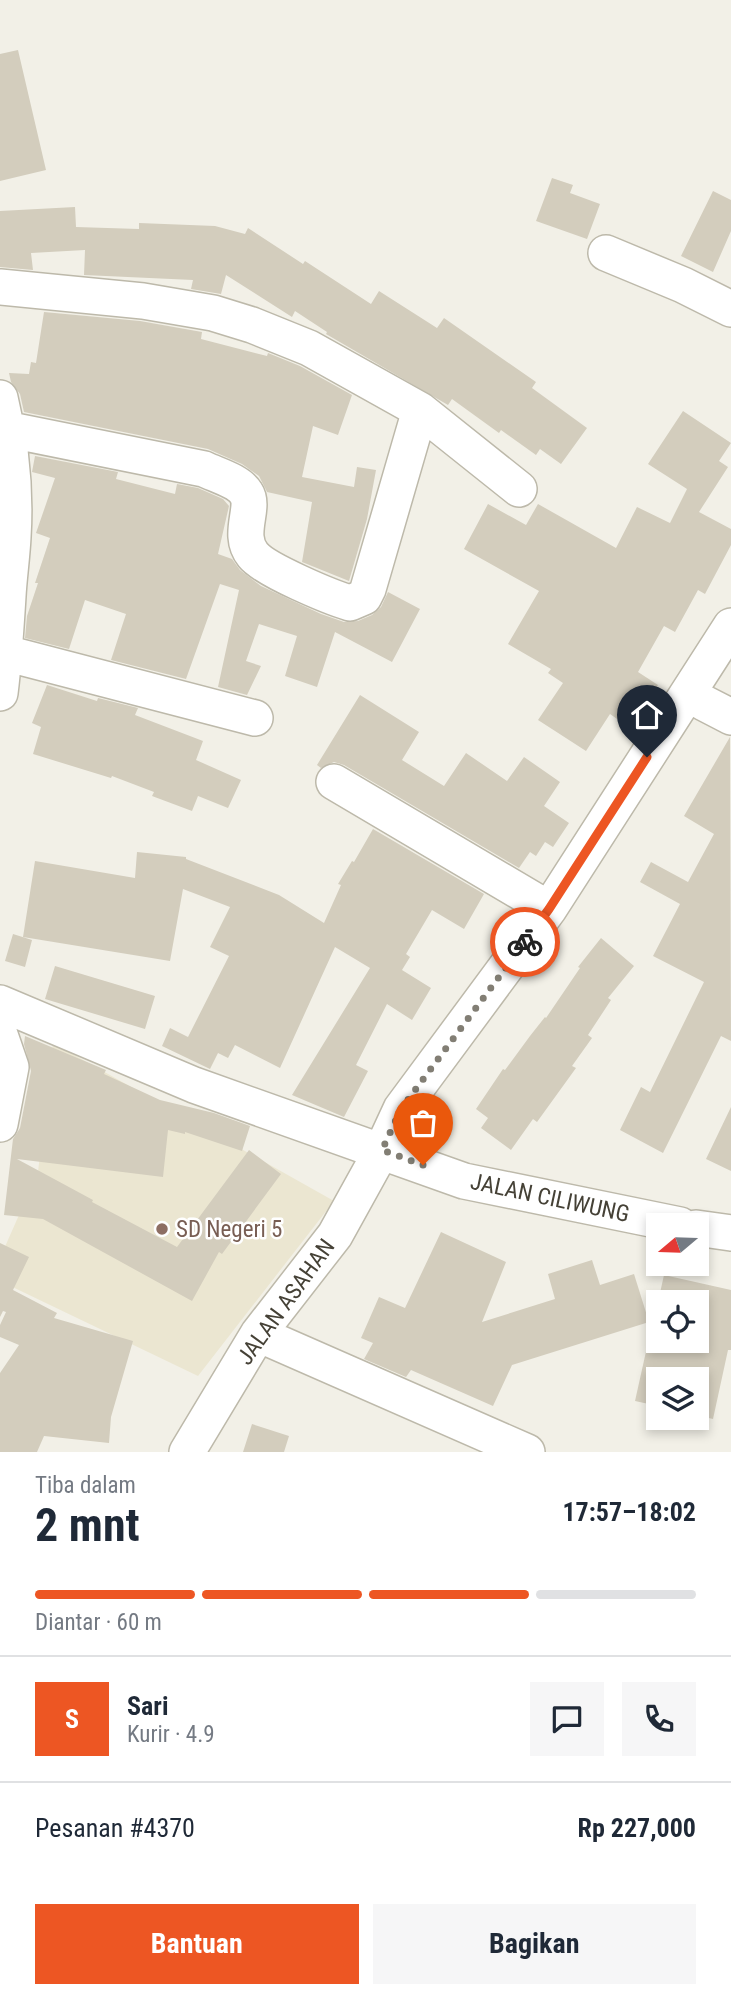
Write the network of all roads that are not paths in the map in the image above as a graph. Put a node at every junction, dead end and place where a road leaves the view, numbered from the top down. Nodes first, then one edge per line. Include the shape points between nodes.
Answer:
1 (607, 253) dead end
2 (0, 287) edge
3 (731, 309) edge
4 (420, 410) junction
5 (3, 418) edge
6 (519, 489) dead end
7 (4, 594) edge
8 (731, 626) edge
9 (5, 653) junction
10 (731, 664) edge
11 (0, 693) edge
12 (718, 710) edge
13 (255, 718) dead end
14 (334, 782) dead end
15 (549, 909) junction
16 (0, 1003) edge
17 (4, 1057) edge
18 (0, 1124) edge
19 (382, 1150) junction
20 (646, 1218) edge
21 (709, 1230) edge
22 (731, 1233) edge
23 (258, 1334) junction
24 (187, 1452) edge
25 (527, 1452) edge

1 - 3 street
2 - 4 street via 95,295 214,313 252,324 309,348
4 - 5 street via 368,589 364,597 350,603 268,567 254,556 245,530 249,501 246,491 233,483 204,469
4 - 6 street
5 - 7 street via 14,501
7 - 9 street
8 - 15 street, JALAN ASAHAN
9 - 11 street
9 - 13 street
10 - 12 street
12 - 19 street via 629,824 417,1120
14 - 15 street
15 - 19 street, JALAN ASAHAN via 401,1109
16 - 19 street, JALAN CILIWUNG via 194,1085
17 - 18 street
19 - 20 street, JALAN CILIWUNG via 464,1181
19 - 23 street, JALAN ASAHAN via 335,1235
21 - 22 street
23 - 24 street, JALAN ASAHAN
23 - 25 street

